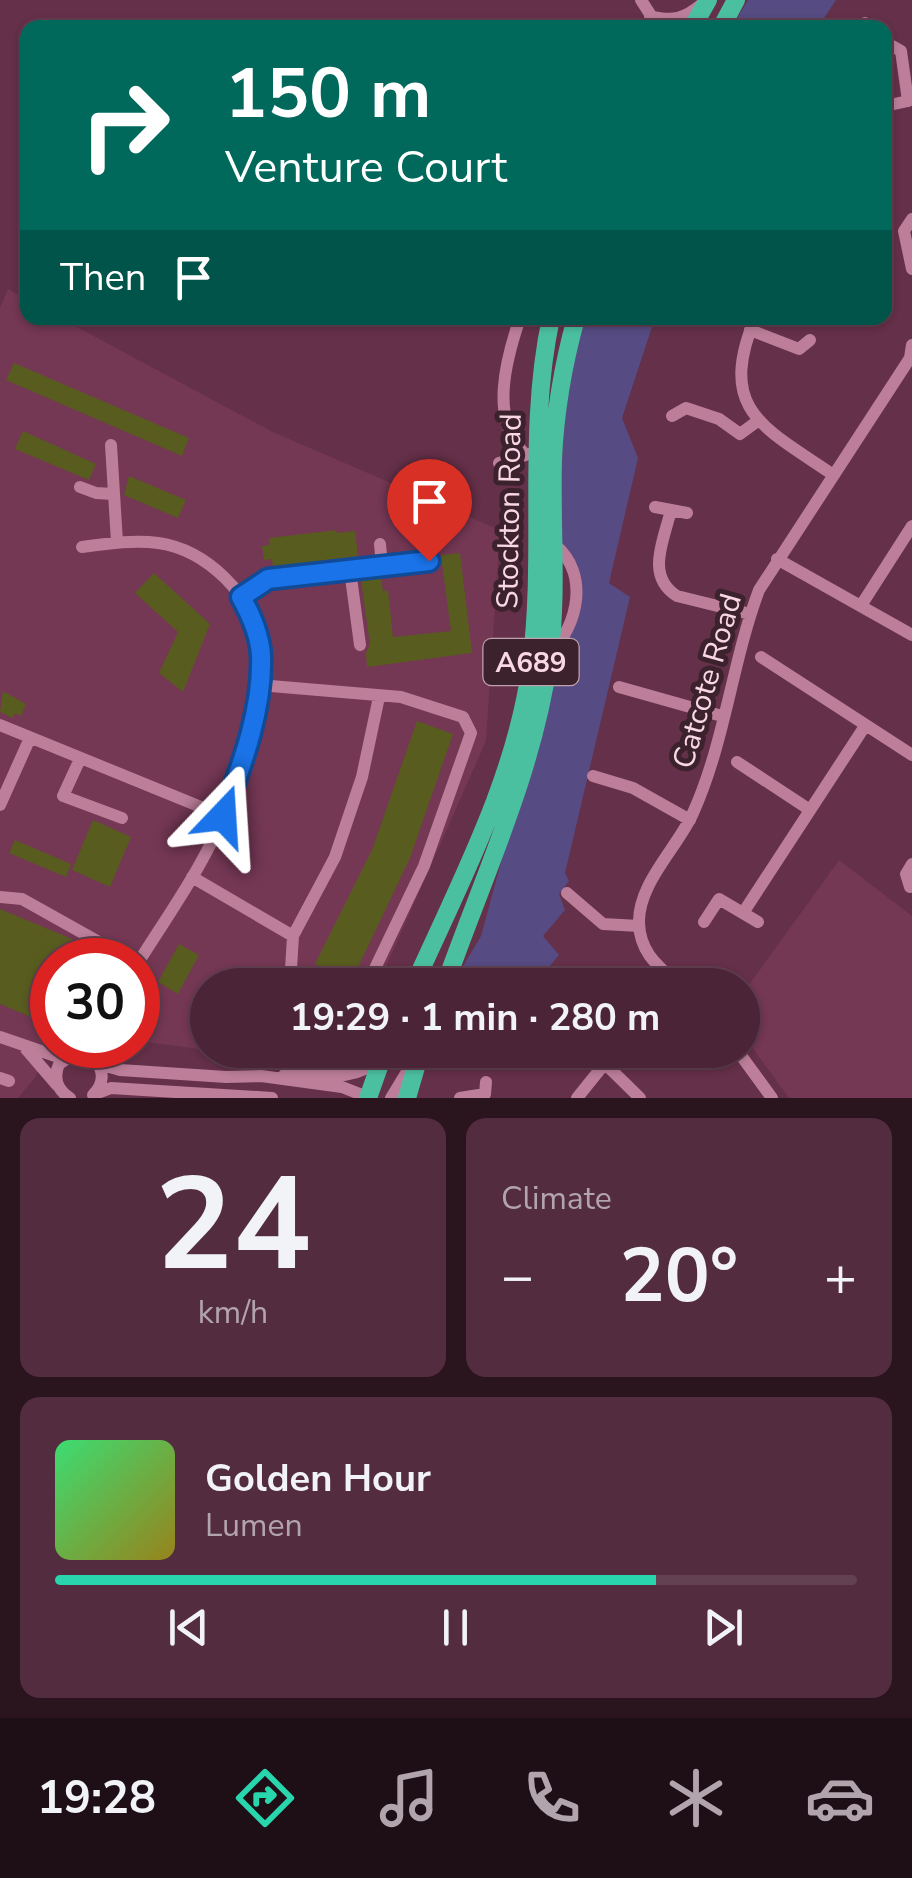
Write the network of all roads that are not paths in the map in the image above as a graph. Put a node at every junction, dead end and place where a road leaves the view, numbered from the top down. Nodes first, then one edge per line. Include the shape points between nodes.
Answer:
1 (707, 0) edge
2 (675, 20) edge
3 (892, 46) edge
4 (910, 102) edge
5 (908, 225) edge
6 (912, 270) edge
7 (518, 325) edge
8 (550, 325) edge
9 (575, 325) edge
10 (753, 325) edge
11 (755, 325) edge
12 (912, 345) edge
13 (803, 349) dead end
14 (672, 416) dead end
15 (760, 420) junction
16 (111, 445) dead end
17 (531, 453) junction
18 (500, 462) dead end
19 (832, 474) junction
20 (80, 487) dead end
21 (113, 494) junction
22 (655, 507) dead end
23 (671, 510) junction
24 (687, 513) dead end
25 (912, 526) edge
26 (117, 542) junction
27 (380, 544) dead end
28 (82, 547) dead end
29 (777, 558) junction
30 (426, 566) dead end
31 (350, 570) junction
32 (392, 570) junction
33 (241, 597) junction
34 (862, 604) junction
35 (750, 614) junction
36 (912, 635) edge
37 (360, 645) dead end
38 (761, 657) dead end
39 (258, 685) junction
40 (619, 687) dead end
41 (379, 696) junction
42 (722, 716) junction
43 (0, 725) edge
44 (866, 726) junction
45 (30, 738) junction
46 (912, 755) edge
47 (80, 759) junction
48 (737, 762) dead end
49 (593, 776) dead end
50 (0, 805) edge
51 (810, 810) junction
52 (223, 816) junction
53 (122, 818) dead end
54 (690, 820) junction
55 (912, 864) edge
56 (192, 877) junction
57 (910, 887) edge
58 (567, 893) dead end
59 (0, 897) edge
60 (743, 913) junction
61 (704, 922) dead end
62 (758, 922) dead end
63 (639, 926) junction
64 (293, 936) junction
65 (90, 938) edge
66 (150, 938) edge
67 (291, 968) edge
68 (375, 968) edge
69 (421, 968) edge
70 (450, 968) edge
71 (661, 968) edge
72 (0, 1037) edge
73 (24, 1047) junction
74 (30, 1048) edge
75 (58, 1068) edge
76 (99, 1068) edge
77 (117, 1068) edge
78 (370, 1068) edge
79 (379, 1068) edge
80 (409, 1068) edge
81 (415, 1068) edge
82 (601, 1068) edge
83 (612, 1068) edge
84 (750, 1068) edge
85 (261, 1076) junction
86 (57, 1085) junction
87 (488, 1091) edge
88 (92, 1096) edge
89 (70, 1098) edge
90 (272, 1098) edge
91 (369, 1098) edge
92 (391, 1098) edge
93 (406, 1098) edge
94 (460, 1098) edge
95 (577, 1098) edge
96 (640, 1098) edge
97 (772, 1098) edge

1 - 2 street
3 - 4 street via 902,51
5 - 6 street
7 - 17 street via 504,406 511,441
8 - 17 highway, Stockton Road / A689
9 - 70 highway, Stockton Road / A689 via 557,407 550,653 519,788
10 - 15 street via 742,358 743,397
11 - 13 street
12 - 19 street, Catcote Road via 910,358
14 - 15 street via 683,403 719,419 738,440
15 - 19 street
16 - 21 street
17 - 18 street
17 - 69 highway, Stockton Road / A689 via 536,611 523,710 494,802
19 - 29 street, Catcote Road
20 - 21 street
21 - 26 street
22 - 23 street
23 - 24 street
23 - 35 street via 657,569 667,590
25 - 34 street
26 - 28 street
26 - 33 street via 166,543 191,552
27 - 32 street
29 - 34 street
29 - 35 street, Catcote Road
30 - 32 street
31 - 32 street
31 - 33 street via 268,579
31 - 37 street
33 - 39 street via 261,655
34 - 36 street
35 - 42 street, Catcote Road
38 - 44 street
39 - 41 street
39 - 52 street
40 - 42 street
41 - 64 street via 335,857
41 - 68 street via 463,717 471,733 424,866
42 - 54 street, Catcote Road
43 - 45 street
44 - 46 street
44 - 51 street
45 - 47 street
45 - 50 street
47 - 52 street
47 - 53 street via 64,796
48 - 51 street via 750,780
49 - 54 street via 634,788
51 - 60 street
52 - 56 street
54 - 63 street, Catcote Road via 642,900
55 - 57 street via 906,874
56 - 64 street
56 - 66 street
58 - 63 street via 603,924
59 - 65 street via 22,899
60 - 61 street via 719,899
60 - 62 street
63 - 71 street via 642,945
64 - 67 street
72 - 73 street
73 - 74 street
73 - 86 street
75 - 86 street
76 - 88 street via 102,1080
77 - 85 street
78 - 85 street via 352,1075
79 - 91 highway
80 - 92 street
81 - 93 highway
82 - 95 street
83 - 96 street
84 - 97 street
85 - 91 street via 342,1086
86 - 89 street
87 - 94 street
88 - 90 street via 110,1088

